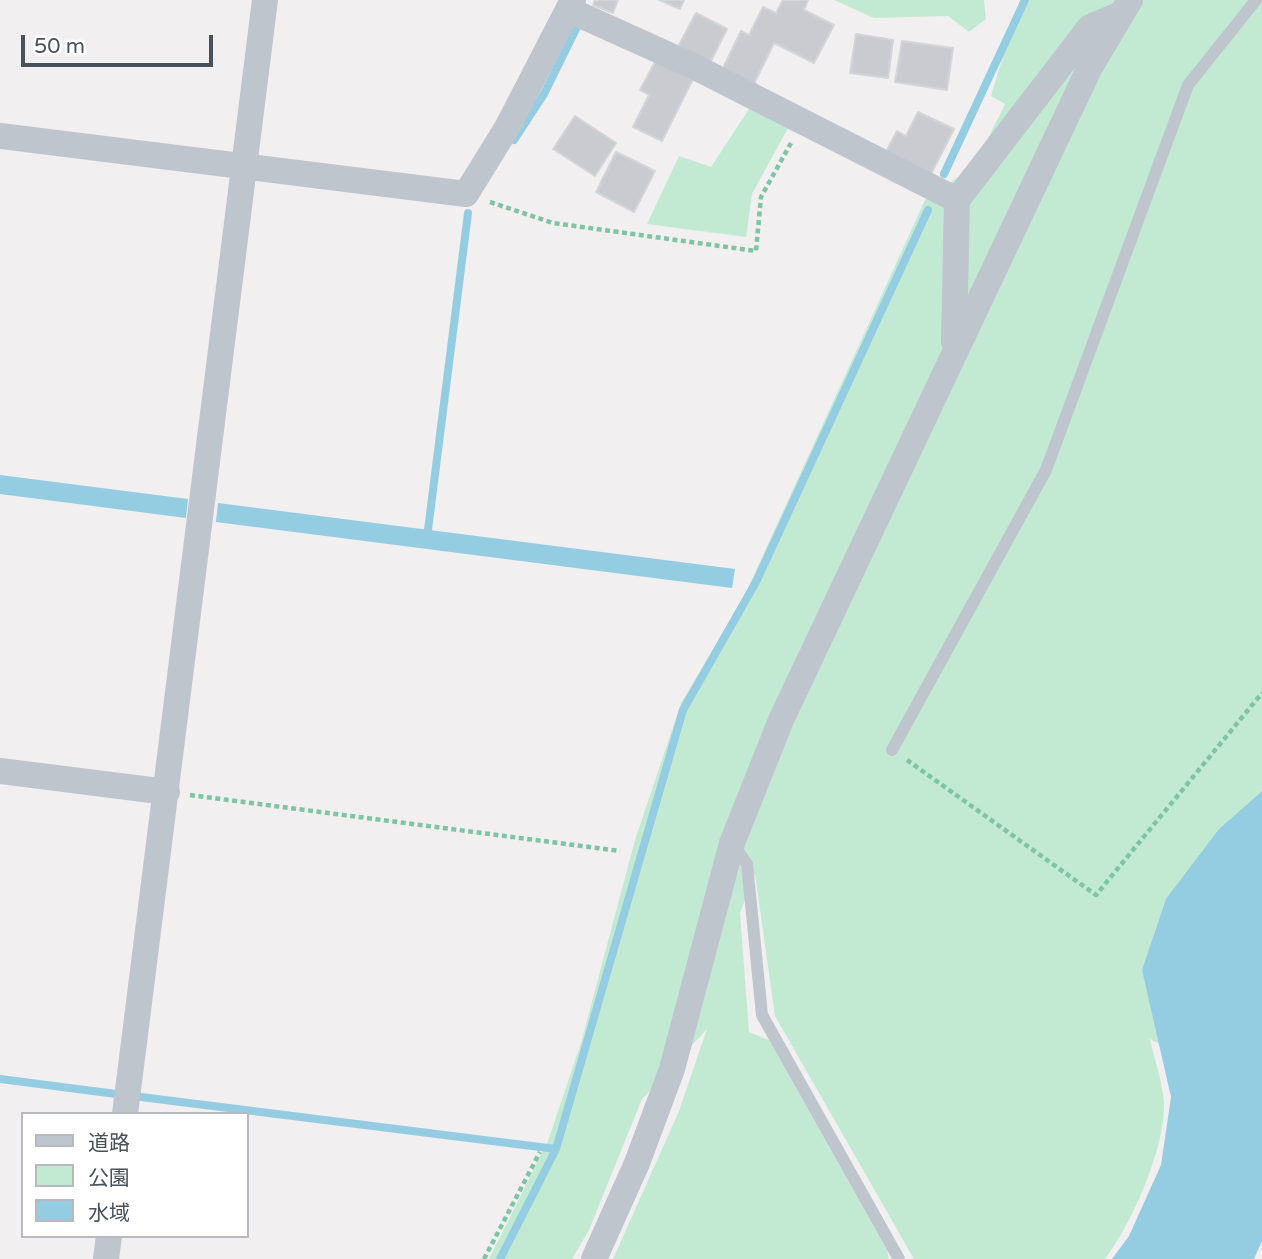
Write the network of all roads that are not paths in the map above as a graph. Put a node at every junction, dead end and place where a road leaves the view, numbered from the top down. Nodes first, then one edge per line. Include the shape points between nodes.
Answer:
1 (265, 0) edge
2 (1255, 0) edge
3 (571, 5) edge
4 (1124, 7) edge
5 (0, 136) edge
6 (245, 167) junction
7 (957, 200) junction
8 (954, 351) junction
9 (892, 750) road end
10 (0, 771) edge
11 (167, 792) junction
12 (733, 842) junction
13 (125, 1112) edge
14 (109, 1238) edge
15 (106, 1259) edge
16 (594, 1259) edge
17 (900, 1259) edge

1 - 6 street
2 - 9 lane via 1188,85 1046,470
3 - 6 street via 508,127 466,194
3 - 7 street
4 - 7 street via 1090,27
4 - 8 street via 1090,67
5 - 6 street
6 - 11 street
7 - 8 street
8 - 12 street via 781,720
10 - 11 street
11 - 13 street
12 - 16 street via 671,1069 637,1163
12 - 17 lane via 747,864 762,1015
14 - 15 street

